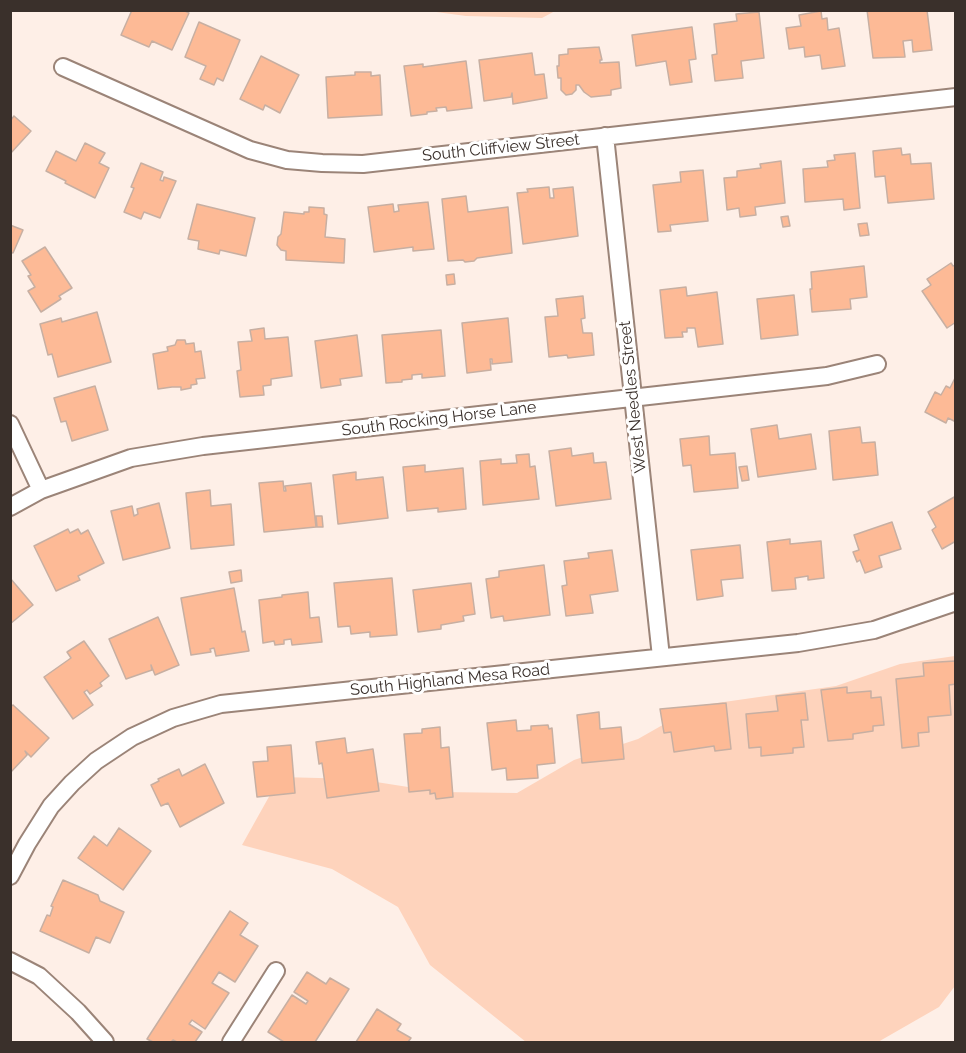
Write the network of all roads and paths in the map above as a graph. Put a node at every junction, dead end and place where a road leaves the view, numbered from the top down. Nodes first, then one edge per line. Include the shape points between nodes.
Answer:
1 (63, 67) dead end
2 (956, 97) edge
3 (606, 136) junction
4 (877, 364) dead end
5 (633, 396) junction
6 (10, 424) edge
7 (41, 490) junction
8 (10, 507) edge
9 (956, 602) edge
10 (661, 657) junction
11 (10, 876) edge
12 (10, 961) edge
13 (276, 971) dead end
14 (105, 1042) edge
15 (231, 1042) edge

1 - 3 street, South Cliffview Street via 219,138 287,160 363,164
2 - 3 street, South Cliffview Street
3 - 5 street, West Needles Street
4 - 5 street, South Rocking Horse Lane via 827,376
5 - 7 street, South Rocking Horse Lane via 203,446 131,458
5 - 10 street, West Needles Street
6 - 7 street
7 - 8 street, South Rocking Horse Lane
9 - 10 street, South Highland Mesa Road via 874,630 798,643
10 - 11 street, South Highland Mesa Road via 221,704 173,718 132,737 72,783 51,806
12 - 14 street via 39,976
13 - 15 street

